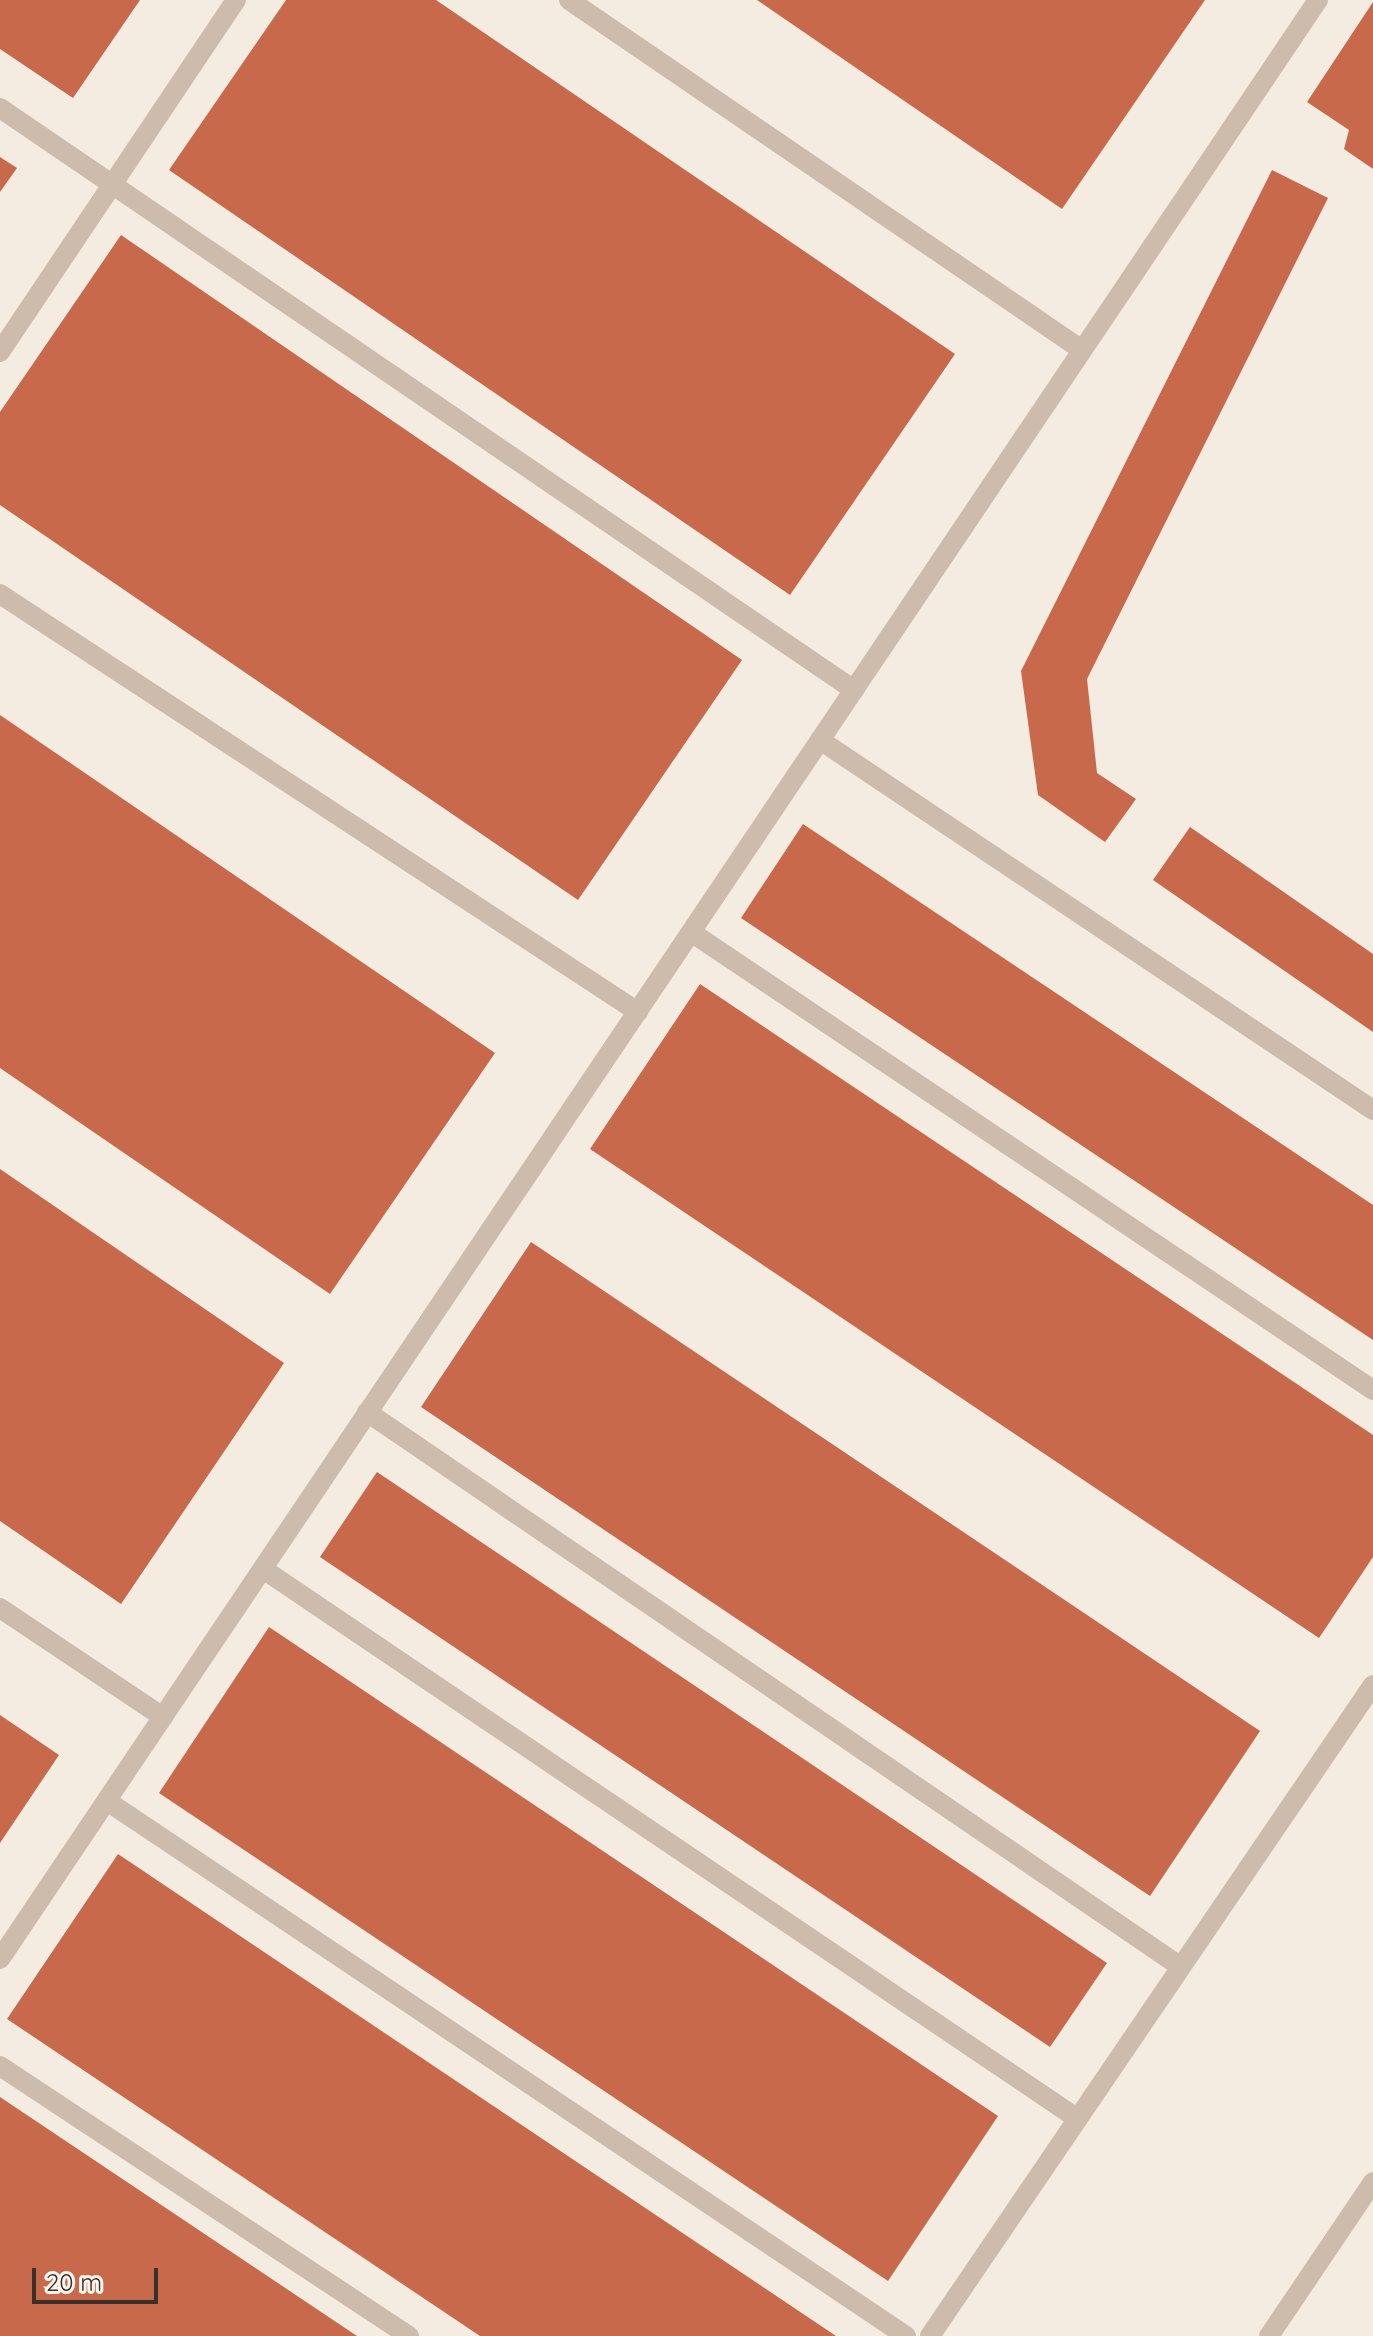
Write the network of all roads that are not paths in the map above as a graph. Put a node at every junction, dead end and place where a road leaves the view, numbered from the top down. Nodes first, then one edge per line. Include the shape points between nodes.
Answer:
1 (236, 0) edge
2 (569, 0) edge
3 (1318, 0) edge
4 (0, 108) edge
5 (112, 185) junction
6 (1082, 350) junction
7 (0, 352) edge
8 (0, 594) edge
9 (854, 690) junction
10 (820, 740) junction
11 (691, 932) junction
12 (638, 1012) junction
13 (1373, 1110) edge
14 (1373, 1390) edge
15 (367, 1412) junction
16 (263, 1569) junction
17 (0, 1608) edge
18 (1373, 1685) edge
19 (163, 1717) junction
20 (107, 1801) junction
21 (0, 1959) edge
22 (1181, 1967) junction
23 (0, 2066) edge
24 (1078, 2119) junction
25 (1373, 2182) edge
26 (409, 2336) edge
27 (906, 2336) edge
28 (930, 2336) edge
29 (1269, 2336) edge

1 - 5 street
2 - 6 street
3 - 6 street
4 - 5 street
5 - 7 street
5 - 9 street
6 - 9 street
8 - 12 street
9 - 10 street
10 - 11 street
10 - 13 street
11 - 12 street
11 - 14 street
12 - 15 street
15 - 16 street
15 - 22 street
16 - 19 street
16 - 24 street
17 - 19 street
18 - 22 street
19 - 20 street
20 - 21 street
20 - 27 street
22 - 24 street
23 - 26 street
24 - 28 street
25 - 29 street

